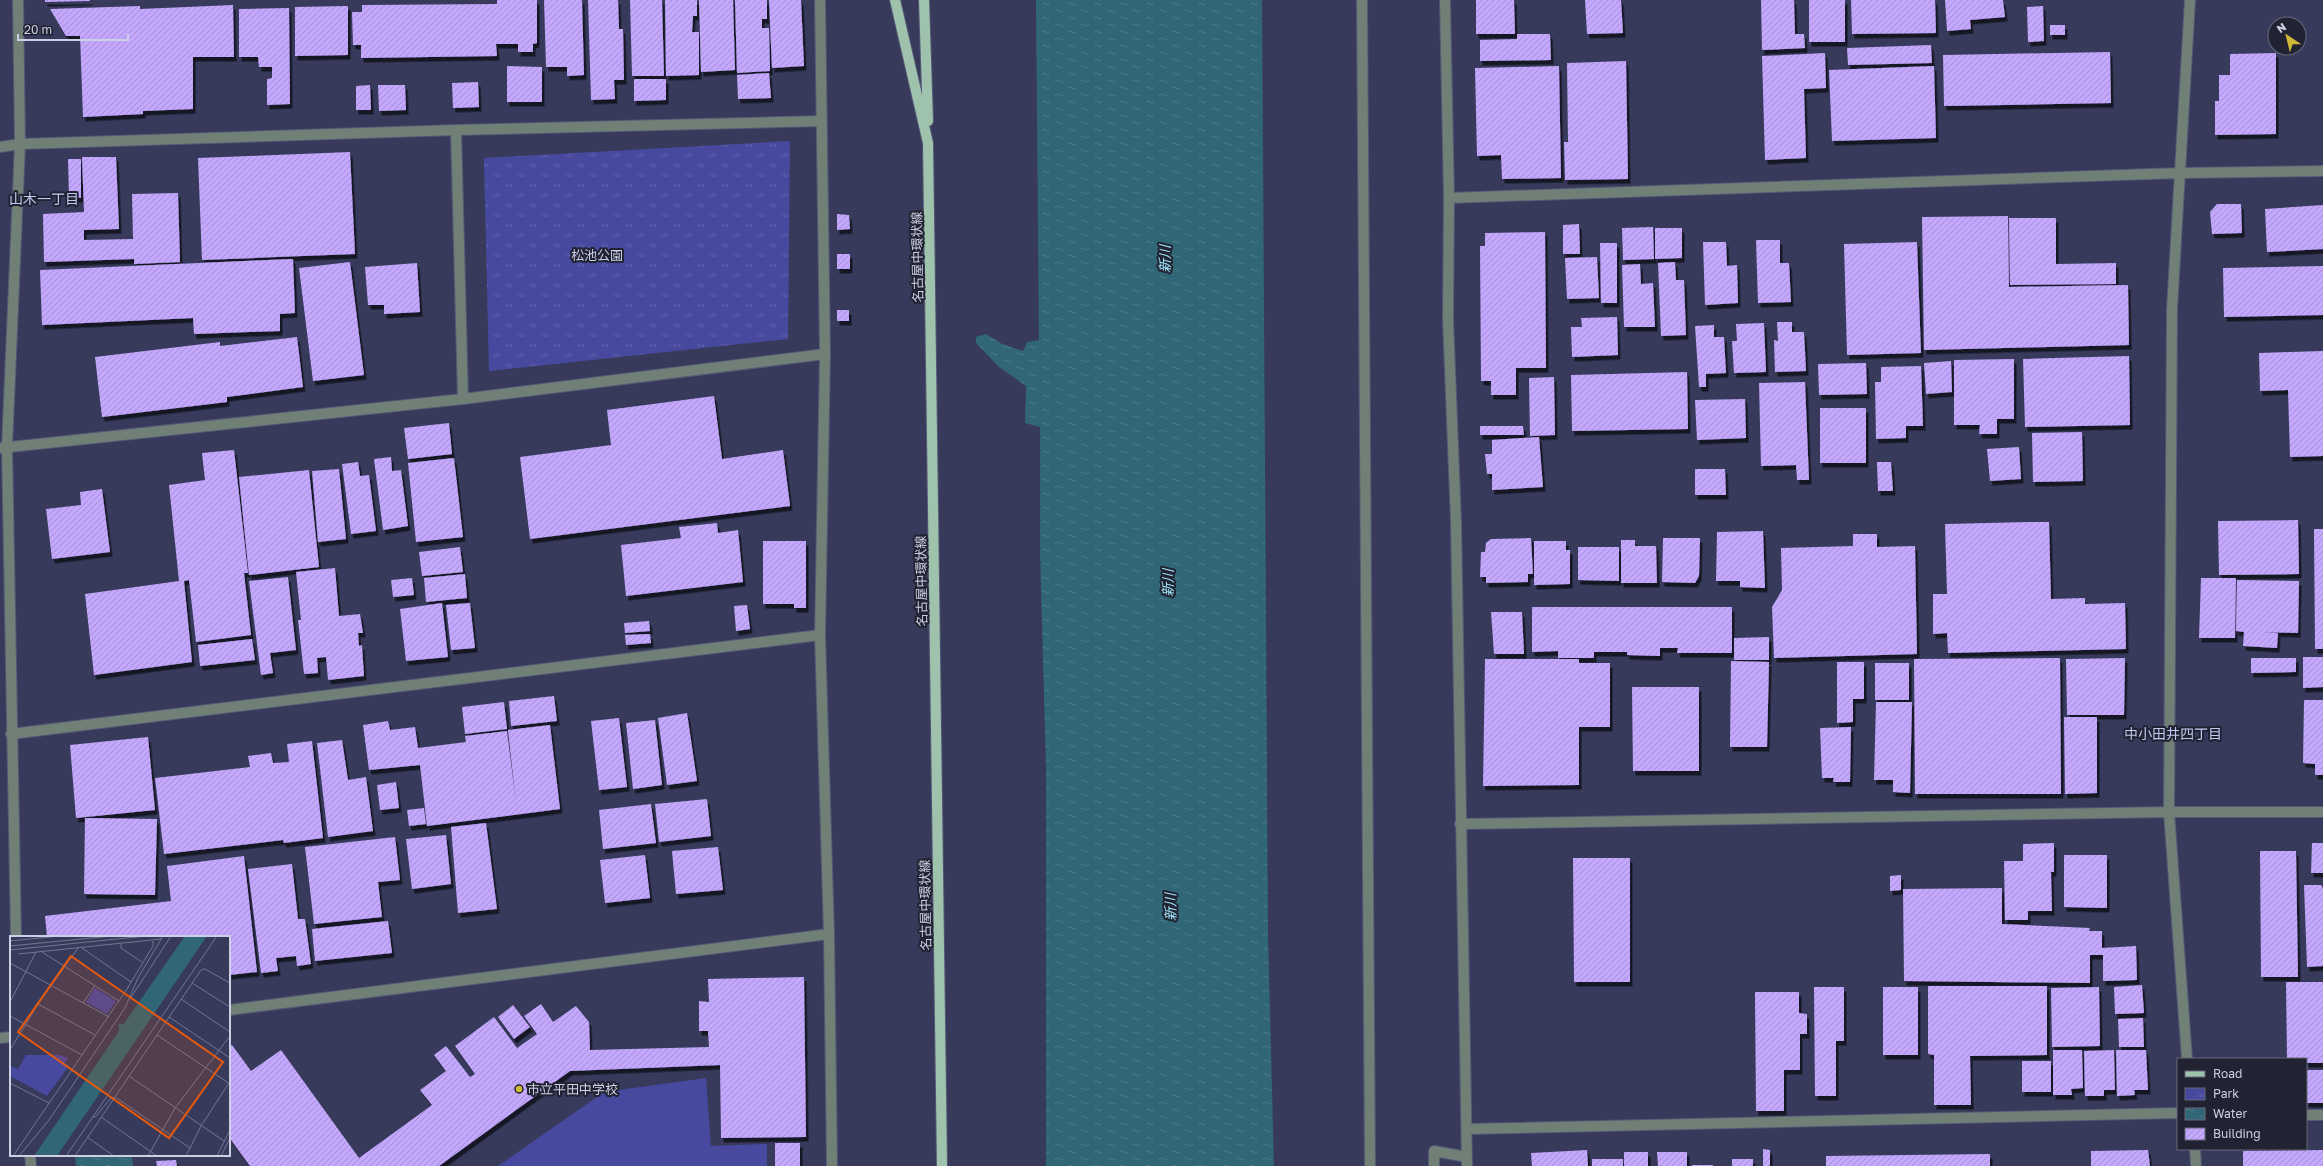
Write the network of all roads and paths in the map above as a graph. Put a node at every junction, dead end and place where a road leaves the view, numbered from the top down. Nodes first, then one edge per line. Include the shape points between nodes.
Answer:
1 (18, 0) edge
2 (820, 0) edge
3 (895, 0) edge
4 (924, 0) edge
5 (1362, 0) edge
6 (1445, 0) edge
7 (2190, 0) edge
8 (821, 121) junction
9 (456, 130) junction
10 (928, 143) junction
11 (20, 144) junction
12 (0, 147) edge
13 (2323, 171) edge
14 (2181, 173) junction
15 (1449, 198) junction
16 (826, 354) junction
17 (463, 399) junction
18 (4, 448) edge
19 (820, 635) junction
20 (11, 734) junction
21 (2169, 812) junction
22 (2323, 812) edge
23 (1460, 824) junction
24 (829, 934) junction
25 (16, 936) edge
26 (230, 1010) edge
27 (10, 1037) edge
28 (0, 1038) edge
29 (2187, 1058) edge
30 (2177, 1113) edge
31 (2307, 1115) edge
32 (2323, 1115) edge
33 (1467, 1129) junction
34 (2195, 1150) edge
35 (30, 1156) edge
36 (1467, 1161) edge
37 (31, 1166) edge
38 (832, 1166) edge
39 (942, 1166) edge
40 (1370, 1166) edge
41 (1434, 1166) edge
42 (2196, 1166) edge

1 - 11 street
2 - 8 street
3 - 10 main road, 名古屋中環状線
4 - 10 main road
5 - 40 street
6 - 15 street
7 - 14 street
8 - 9 street
8 - 16 street
9 - 11 street
9 - 17 street
10 - 39 main road, 名古屋中環状線
11 - 12 street
11 - 18 street
13 - 14 street
14 - 15 street
14 - 21 street via 2172,308
15 - 23 street via 1448,319 1456,522
16 - 17 street
16 - 19 street
17 - 18 street
18 - 20 street
19 - 20 street
19 - 24 street
20 - 25 street
21 - 22 street
21 - 23 street
21 - 29 street
23 - 33 street
24 - 26 street
24 - 38 street
27 - 28 street
30 - 33 street
31 - 32 street
33 - 36 street
34 - 42 street
35 - 37 street
36 - 41 street via 1434,1151

